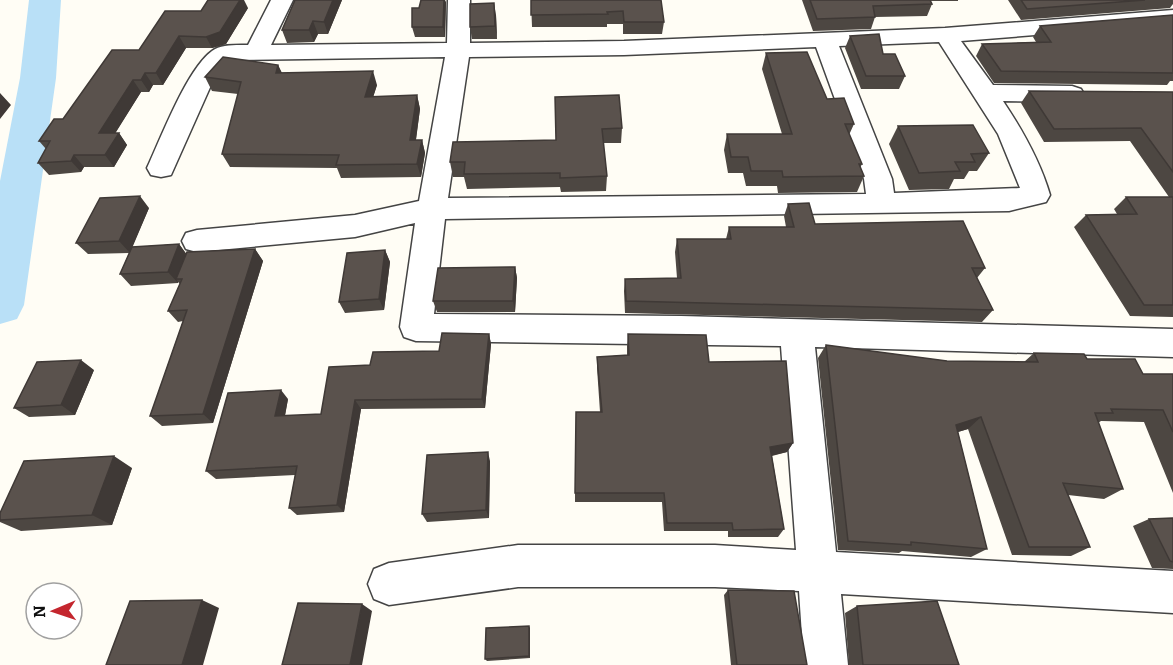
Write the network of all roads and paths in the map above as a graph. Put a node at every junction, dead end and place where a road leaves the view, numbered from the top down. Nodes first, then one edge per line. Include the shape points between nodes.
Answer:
1 (282, 0) edge
2 (459, 0) edge
3 (1173, 17) edge
4 (945, 35) junction
5 (825, 39) junction
6 (458, 50) junction
7 (260, 51) junction
8 (986, 93) junction
9 (1091, 94) edge
10 (161, 168) dead end
11 (882, 204) junction
12 (432, 209) junction
13 (196, 241) dead end
14 (796, 334) junction
15 (1173, 343) edge
16 (816, 572) junction
17 (389, 584) dead end
18 (1173, 592) edge
19 (826, 665) edge

1 - 7 street via 259,42
2 - 6 street
3 - 4 street via 1077,16
4 - 5 street
4 - 8 street
5 - 6 street
5 - 11 street via 878,179
6 - 7 street
6 - 12 street
7 - 10 street via 221,55 205,72
8 - 9 street
8 - 11 street via 1032,175 1036,195 1009,201
11 - 12 street
12 - 13 street via 355,226
12 - 14 street via 416,327
14 - 15 street
14 - 16 street
16 - 17 street via 715,566 518,566
16 - 18 street
16 - 19 street

